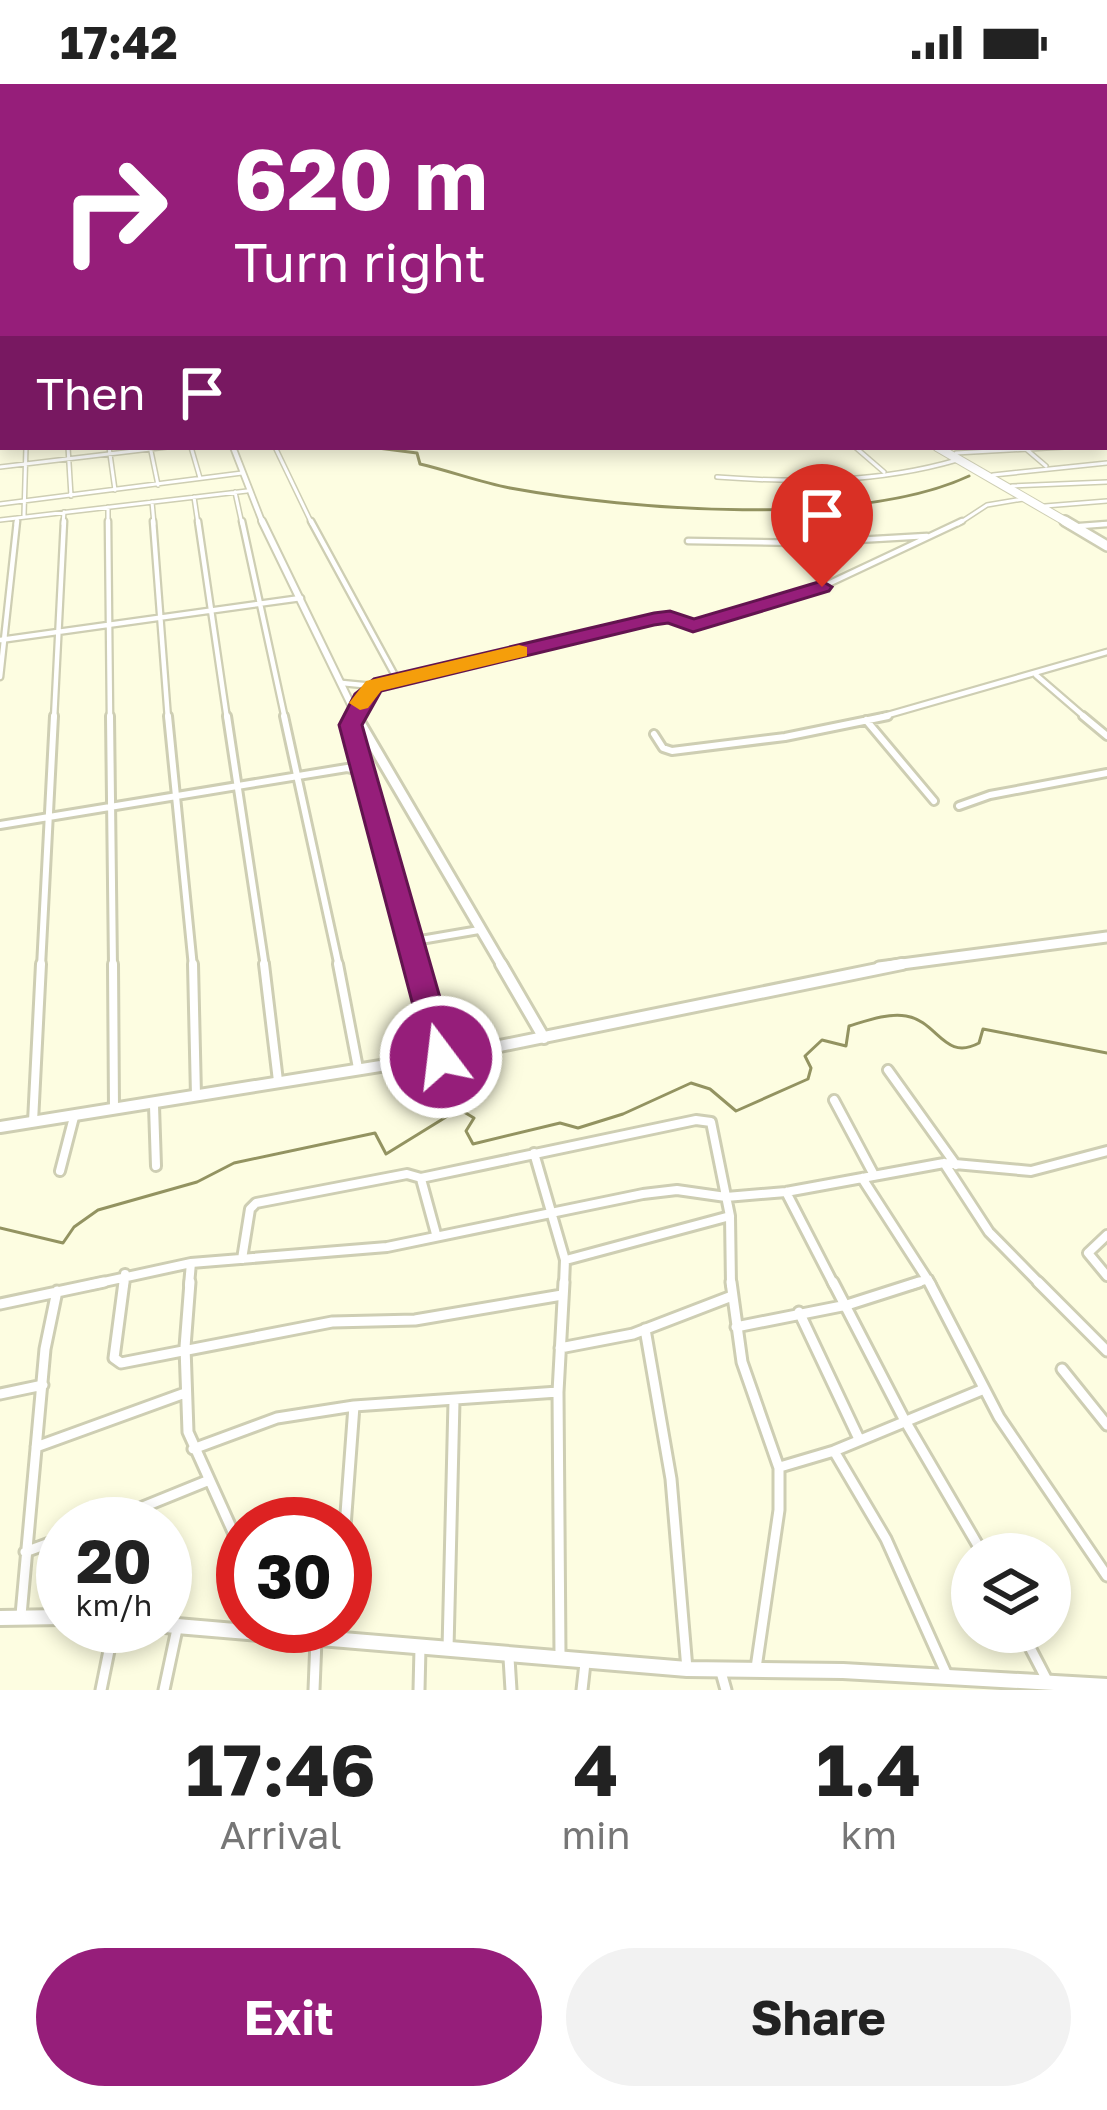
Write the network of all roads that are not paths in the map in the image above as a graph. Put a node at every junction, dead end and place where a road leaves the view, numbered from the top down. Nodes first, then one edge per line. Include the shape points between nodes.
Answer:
1 (26, 450) edge
2 (68, 450) edge
3 (110, 450) edge
4 (150, 450) edge
5 (192, 450) edge
6 (234, 450) edge
7 (276, 450) edge
8 (859, 450) edge
9 (946, 450) edge
10 (1007, 450) edge
11 (1026, 450) edge
12 (957, 456) junction
13 (68, 459) junction
14 (1107, 463) edge
15 (25, 464) junction
16 (1046, 466) junction
17 (0, 467) edge
18 (242, 473) junction
19 (887, 474) junction
20 (993, 475) junction
21 (718, 477) dead end
22 (200, 479) junction
23 (1107, 482) edge
24 (158, 484) junction
25 (147, 486) junction
26 (1012, 486) junction
27 (116, 490) junction
28 (247, 491) junction
29 (235, 492) junction
30 (71, 496) junction
31 (194, 497) junction
32 (1027, 499) junction
33 (25, 501) junction
34 (1107, 501) edge
35 (150, 502) junction
36 (0, 504) edge
37 (1046, 506) junction
38 (108, 507) junction
39 (64, 512) junction
40 (21, 517) junction
41 (0, 520) edge
42 (1107, 524) edge
43 (1080, 526) junction
44 (931, 536) junction
45 (688, 541) dead end
46 (1107, 544) edge
47 (301, 598) junction
48 (260, 604) junction
49 (211, 610) junction
50 (161, 617) junction
51 (110, 625) junction
52 (60, 633) junction
53 (2, 639) edge
54 (1107, 652) edge
55 (1036, 675) junction
56 (0, 677) edge
57 (398, 681) junction
58 (342, 683) junction
59 (374, 686) junction
60 (356, 714) junction
61 (866, 720) junction
62 (654, 734) dead end
63 (1107, 736) edge
64 (359, 760) junction
65 (347, 768) junction
66 (362, 772) junction
67 (1107, 773) edge
68 (299, 777) junction
69 (237, 785) junction
70 (175, 797) junction
71 (934, 801) dead end
72 (959, 806) dead end
73 (112, 808) junction
74 (49, 818) junction
75 (0, 825) edge
76 (478, 930) junction
77 (1107, 937) edge
78 (410, 942) junction
79 (544, 1038) junction
80 (441, 1057) junction
81 (888, 1070) dead end
82 (358, 1071) junction
83 (278, 1085) junction
84 (196, 1100) junction
85 (834, 1100) dead end
86 (154, 1106) junction
87 (114, 1112) junction
88 (74, 1117) junction
89 (33, 1122) junction
90 (0, 1127) edge
91 (1107, 1151) edge
92 (534, 1153) junction
93 (944, 1163) junction
94 (156, 1166) dead end
95 (957, 1166) junction
96 (60, 1171) dead end
97 (868, 1177) junction
98 (421, 1178) junction
99 (786, 1192) junction
100 (726, 1197) junction
101 (554, 1215) junction
102 (730, 1216) junction
103 (436, 1234) junction
104 (1107, 1235) edge
105 (242, 1259) junction
106 (565, 1260) junction
107 (191, 1263) junction
108 (125, 1274) junction
109 (1107, 1276) edge
110 (928, 1279) junction
111 (57, 1291) junction
112 (562, 1295) junction
113 (732, 1296) junction
114 (0, 1304) edge
115 (847, 1304) junction
116 (800, 1312) junction
117 (736, 1327) junction
118 (645, 1329) junction
119 (185, 1347) junction
120 (560, 1348) junction
121 (1107, 1351) edge
122 (1062, 1369) dead end
123 (43, 1385) junction
124 (984, 1389) junction
125 (558, 1392) junction
126 (0, 1394) edge
127 (185, 1394) junction
128 (454, 1401) junction
129 (354, 1406) junction
130 (904, 1419) junction
131 (1107, 1425) edge
132 (859, 1440) junction
133 (35, 1448) junction
134 (193, 1449) junction
135 (834, 1451) junction
136 (779, 1468) junction
137 (207, 1481) junction
138 (170, 1497) edge
139 (347, 1497) edge
140 (216, 1499) edge
141 (971, 1533) edge
142 (36, 1548) edge
143 (25, 1552) junction
144 (1107, 1576) edge
145 (21, 1616) junction
146 (36, 1616) edge
147 (0, 1618) edge
148 (372, 1638) edge
149 (420, 1648) junction
150 (448, 1649) junction
151 (508, 1652) junction
152 (109, 1653) edge
153 (168, 1653) edge
154 (315, 1653) edge
155 (1036, 1653) edge
156 (560, 1657) junction
157 (585, 1659) junction
158 (688, 1669) junction
159 (720, 1669) junction
160 (755, 1669) junction
161 (947, 1675) junction
162 (928, 1682) edge
163 (1058, 1686) edge
164 (1107, 1686) edge
165 (101, 1690) edge
166 (164, 1690) edge
167 (314, 1690) edge
168 (419, 1690) edge
169 (511, 1690) edge
170 (582, 1690) edge
171 (726, 1690) edge

1 - 15 street
2 - 13 street
3 - 13 street
3 - 27 street
4 - 24 street
5 - 22 street
6 - 18 street
7 - 57 street
8 - 19 street
9 - 12 highway
10 - 12 street
11 - 16 street
12 - 19 street
12 - 20 highway
12 - 32 highway
13 - 15 street
13 - 30 street
14 - 16 street
15 - 17 street
15 - 33 street
16 - 20 street
18 - 22 street
18 - 28 street
19 - 21 street via 801,483
20 - 26 highway
22 - 24 street
23 - 26 street
24 - 25 street
25 - 27 street
25 - 35 street
26 - 37 highway
27 - 30 street
28 - 29 street
28 - 47 street
29 - 31 street
29 - 48 street
30 - 33 street
31 - 35 street
31 - 49 street
32 - 44 street via 990,504
32 - 46 highway
33 - 36 street
33 - 40 street
34 - 37 street
35 - 38 street
35 - 50 street
37 - 43 highway
38 - 39 street
38 - 51 street
39 - 40 street
39 - 52 street
40 - 41 street
40 - 53 street
42 - 43 street
43 - 46 highway
44 - 45 street
44 - 57 street via 809,593 710,621 654,619
47 - 48 street
47 - 58 street
48 - 49 street
48 - 68 street
49 - 50 street
49 - 69 street
50 - 51 street
50 - 70 street
51 - 52 street
51 - 73 street
52 - 53 street
52 - 74 street
53 - 56 street
54 - 55 street
55 - 61 street
55 - 63 street
57 - 59 street
58 - 59 street
58 - 60 street
59 - 60 street
60 - 64 street via 350,725
60 - 76 street
61 - 62 street via 672,751
61 - 71 street
64 - 65 street
64 - 66 street
65 - 66 street
65 - 68 street
66 - 78 street
67 - 72 street
68 - 69 street
68 - 82 street
69 - 70 street
69 - 83 street
70 - 73 street
70 - 84 street via 194,972
73 - 74 street
73 - 87 street
74 - 75 street
74 - 89 street
76 - 78 street
76 - 79 street
77 - 79 street via 871,968
78 - 80 street
79 - 80 street
80 - 82 street
81 - 95 street
82 - 83 street
83 - 84 street
84 - 86 street
85 - 97 street
86 - 87 street
86 - 94 street
87 - 88 street
88 - 89 street
88 - 96 street
89 - 90 street
91 - 95 street via 1031,1171
92 - 98 street
92 - 100 street via 707,1120
92 - 101 street
93 - 95 street
93 - 97 street
93 - 121 street via 989,1232
97 - 99 street
97 - 110 street
98 - 103 street
98 - 105 street via 407,1174 256,1203
99 - 100 street
99 - 115 street
100 - 101 street via 643,1193
100 - 102 street
101 - 103 street
101 - 106 street
102 - 106 street
102 - 113 street
103 - 105 street via 387,1247
104 - 109 street via 1088,1253
105 - 107 street
106 - 112 street
107 - 108 street
107 - 119 street
108 - 111 street
108 - 119 street via 113,1358 121,1363
110 - 115 street
110 - 124 street
111 - 114 street
111 - 123 street
112 - 119 street
112 - 120 street
113 - 117 street
113 - 118 street
115 - 116 street
115 - 130 street
116 - 117 street
116 - 132 street
117 - 136 street
118 - 120 street
118 - 158 street
119 - 127 street
120 - 125 street
122 - 131 street
123 - 126 street
123 - 133 street
124 - 130 street
124 - 144 street
125 - 128 street
125 - 156 street
127 - 133 street
127 - 134 street
128 - 129 street
128 - 150 street
129 - 134 street via 277,1418
129 - 139 street
130 - 132 street
130 - 141 street
132 - 135 street
133 - 143 street
134 - 137 street
135 - 136 street
135 - 161 street via 896,1558
136 - 160 street
137 - 138 street
137 - 140 street
142 - 143 street
143 - 145 street
145 - 146 street
145 - 147 street
148 - 149 street
149 - 150 street
149 - 168 street
150 - 151 street
151 - 156 street
151 - 169 street
152 - 165 street
153 - 166 street
154 - 167 street
155 - 163 street
156 - 157 street
157 - 158 street
157 - 170 street
158 - 159 street
159 - 160 street
159 - 171 street
160 - 162 street
161 - 162 street
161 - 163 street
163 - 164 street

